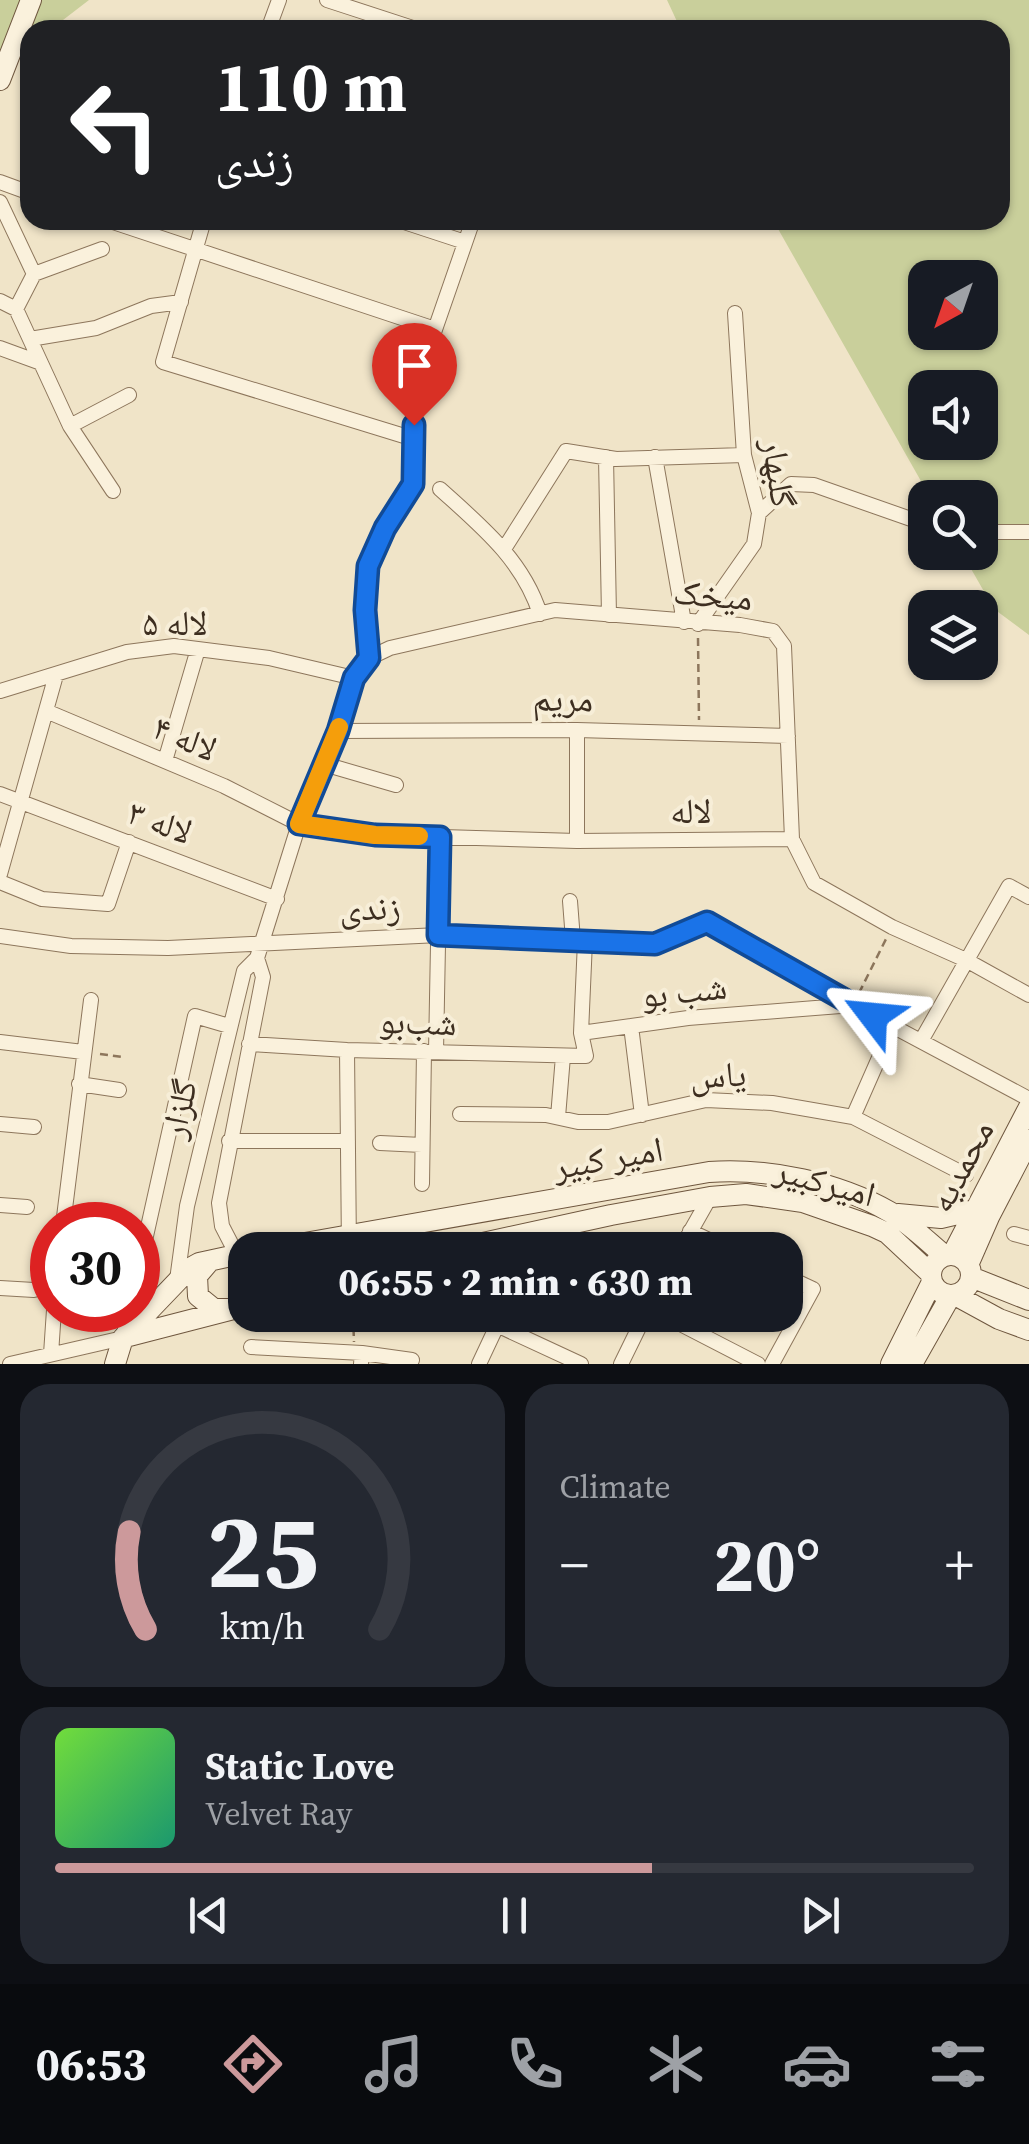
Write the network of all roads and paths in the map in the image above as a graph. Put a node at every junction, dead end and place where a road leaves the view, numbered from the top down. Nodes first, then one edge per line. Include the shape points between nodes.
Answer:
1 (327, 0) edge
2 (388, 20) edge
3 (20, 27) edge
4 (0, 80) edge
5 (0, 202) edge
6 (138, 230) edge
7 (201, 230) edge
8 (429, 230) edge
9 (470, 230) edge
10 (466, 242) junction
11 (102, 248) dead end
12 (196, 249) junction
13 (34, 274) junction
14 (0, 302) edge
15 (181, 302) junction
16 (16, 309) junction
17 (735, 314) dead end
18 (435, 329) junction
19 (30, 340) junction
20 (0, 348) edge
21 (41, 363) junction
22 (129, 395) dead end
23 (70, 426) junction
24 (414, 439) junction
25 (744, 454) junction
26 (606, 458) junction
27 (655, 458) junction
28 (440, 489) dead end
29 (113, 491) dead end
30 (759, 513) junction
31 (908, 518) edge
32 (998, 532) edge
33 (1029, 532) edge
34 (504, 549) junction
35 (540, 614) junction
36 (609, 615) junction
37 (691, 623) junction
38 (198, 649) junction
39 (369, 658) junction
40 (56, 675) junction
41 (354, 678) junction
42 (0, 691) edge
43 (46, 711) junction
44 (578, 730) junction
45 (338, 731) junction
46 (699, 731) junction
47 (788, 736) junction
48 (164, 761) junction
49 (324, 764) junction
50 (396, 785) dead end
51 (0, 794) edge
52 (21, 802) junction
53 (299, 824) junction
54 (440, 837) junction
55 (792, 839) junction
56 (577, 841) junction
57 (128, 842) junction
58 (0, 874) edge
59 (0, 882) edge
60 (1029, 897) edge
61 (278, 899) junction
62 (570, 901) dead end
63 (892, 926) junction
64 (438, 935) junction
65 (0, 936) edge
66 (579, 941) junction
67 (263, 942) junction
68 (257, 958) junction
69 (966, 960) junction
70 (1029, 996) edge
71 (91, 1000) dead end
72 (853, 1005) junction
73 (229, 1026) junction
74 (631, 1026) junction
75 (894, 1026) junction
76 (581, 1033) junction
77 (921, 1040) junction
78 (0, 1042) edge
79 (250, 1044) junction
80 (347, 1050) junction
81 (83, 1052) junction
82 (430, 1052) junction
83 (563, 1056) junction
84 (123, 1057) dead end
85 (79, 1084) junction
86 (119, 1090) dead end
87 (1029, 1099) edge
88 (1029, 1107) edge
89 (460, 1114) dead end
90 (642, 1114) junction
91 (558, 1117) junction
92 (853, 1117) junction
93 (0, 1124) edge
94 (34, 1126) dead end
95 (1029, 1140) edge
96 (229, 1141) junction
97 (348, 1141) junction
98 (380, 1143) dead end
99 (422, 1145) junction
100 (966, 1174) dead end
101 (422, 1184) dead end
102 (710, 1197) junction
103 (66, 1202) edge
104 (154, 1202) edge
105 (0, 1205) edge
106 (27, 1208) dead end
107 (502, 1208) junction
108 (975, 1210) junction
109 (889, 1212) junction
110 (690, 1231) edge
111 (348, 1232) edge
112 (396, 1232) edge
113 (507, 1232) edge
114 (561, 1232) edge
115 (228, 1235) edge
116 (228, 1257) edge
117 (211, 1261) junction
118 (959, 1263) junction
119 (932, 1278) junction
120 (177, 1281) junction
121 (803, 1284) edge
122 (0, 1288) edge
123 (30, 1290) edge
124 (953, 1295) junction
125 (1029, 1300) edge
126 (803, 1307) edge
127 (228, 1308) edge
128 (228, 1310) edge
129 (1029, 1330) edge
130 (52, 1332) edge
131 (124, 1332) edge
132 (355, 1332) edge
133 (494, 1332) edge
134 (522, 1332) edge
135 (637, 1332) edge
136 (696, 1332) edge
137 (789, 1332) edge
138 (123, 1338) junction
139 (252, 1347) dead end
140 (51, 1354) junction
141 (359, 1357) edge
142 (412, 1360) dead end
143 (10, 1364) edge
144 (114, 1364) edge
145 (479, 1364) edge
146 (580, 1364) edge
147 (621, 1364) edge
148 (758, 1364) edge
149 (772, 1364) edge
150 (890, 1364) edge
151 (912, 1364) edge

1 - 2 street
3 - 4 street
5 - 13 street
6 - 12 street
7 - 12 street
8 - 10 street
9 - 10 street
10 - 18 street
11 - 13 street
12 - 15 street
12 - 18 street
13 - 16 street
14 - 16 street
15 - 19 street
15 - 24 street via 163,362
16 - 19 street
17 - 25 street, گلبهار
18 - 24 street via 421,370
19 - 21 street
20 - 21 street
21 - 23 street
22 - 23 street
23 - 29 street
24 - 39 street via 413,484 368,566
25 - 27 street
25 - 30 street, گلبهار
26 - 27 street
26 - 34 street via 566,451
26 - 36 street
27 - 37 street
28 - 34 street
30 - 31 street via 791,484 814,485
30 - 37 street, گلبهار via 754,544
32 - 33 street
34 - 35 street via 531,586
35 - 36 street, میخک
35 - 39 street, میخک
36 - 37 street, میخک
37 - 46 path
37 - 47 street, میخک via 773,631 784,646
38 - 40 street, لاله ۵ via 139,650
38 - 41 street, لاله ۵
38 - 48 street
39 - 41 street
40 - 42 street, لاله ۵
40 - 43 street
41 - 45 street, گلزار
43 - 48 street, لاله ۴
43 - 52 street
44 - 45 street, مریم
44 - 46 street, مریم
44 - 56 street
45 - 49 street, گلزار
46 - 47 street, مریم
47 - 55 street, میخک
48 - 53 street, لاله ۴
49 - 50 street
49 - 53 street, گلزار
51 - 52 street, لاله ۳
52 - 57 street, لاله ۳
52 - 58 street
53 - 54 street, لاله
53 - 61 street, گلزار
54 - 56 street, لاله
54 - 64 street
55 - 56 street, لاله
55 - 63 street via 814,883
57 - 59 street via 108,904 42,899
57 - 61 street, لاله ۳
60 - 69 street via 1009,886
61 - 67 street, گلزار
62 - 66 street
63 - 69 street
63 - 72 path
64 - 66 street, زندی
64 - 67 street, زندی
64 - 82 street
65 - 67 street, زندی via 72,946
66 - 72 street, زندی via 655,944 707,922
66 - 76 street
67 - 68 street, گلزار
68 - 73 street, گلزار via 244,971
68 - 79 street, گلزار via 263,976
69 - 70 street
69 - 77 street
71 - 81 street
72 - 74 street, شب بو
72 - 75 street, زندی
73 - 104 street via 195,1016
73 - 120 street, گلزار via 187,1206
74 - 76 street, شب بو
74 - 90 street
75 - 77 street, زندی
75 - 92 street
76 - 83 street, شب‌بو via 586,1056
77 - 87 street, زندی
78 - 81 street
79 - 80 street, شب‌بو
79 - 96 street, گلزار
80 - 82 street, شب‌بو
80 - 97 street
81 - 84 path
81 - 85 street
82 - 83 street, شب‌بو
82 - 99 street
83 - 91 street
85 - 86 street
85 - 103 street
88 - 108 street, محمدیه
89 - 91 street, یاس
90 - 91 street, یاس via 608,1122
90 - 92 street, یاس via 706,1100
92 - 100 street, یاس
93 - 94 street
95 - 118 street, محمدیه
96 - 97 street
96 - 115 street, گلزار via 219,1211
97 - 111 street
98 - 99 street
99 - 101 street
102 - 110 street
102 - 114 street, امیرکبیر
102 - 119 street, امیرکبیر via 771,1197 838,1212 887,1234
105 - 106 street
107 - 109 street, امیر کبیر via 745,1171 828,1187
107 - 112 street, امیر کبیر
107 - 113 street
108 - 109 street via 926,1218
108 - 118 street, محمدیه
109 - 118 street, امیر کبیر
116 - 117 street
117 - 120 street
117 - 127 street via 197,1276 198,1296 214,1309
118 - 119 street via 936,1261
118 - 124 street via 964,1290
118 - 125 street, امیر کبیر
119 - 124 street via 940,1292
119 - 150 street
120 - 138 street
121 - 126 street via 813,1289
122 - 123 street
124 - 129 street
124 - 151 street
128 - 138 street
130 - 140 street
131 - 138 street
132 - 141 path
133 - 145 street
134 - 146 street
135 - 147 street
136 - 148 street
137 - 149 street
138 - 140 street
138 - 144 street
139 - 141 street
140 - 143 street
141 - 142 street

